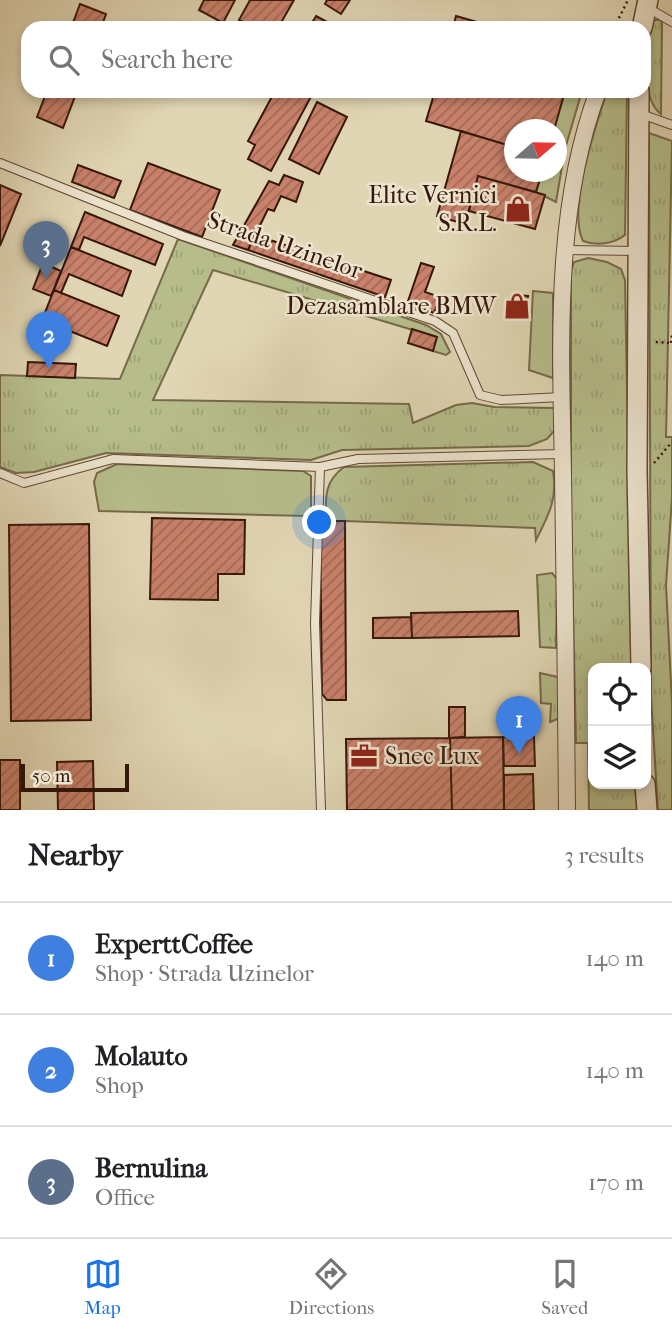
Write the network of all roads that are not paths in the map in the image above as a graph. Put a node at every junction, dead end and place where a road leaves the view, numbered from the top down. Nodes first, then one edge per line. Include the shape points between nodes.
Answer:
1 (640, 2) edge
2 (633, 21) edge
3 (641, 21) edge
4 (672, 23) edge
5 (595, 98) edge
6 (639, 98) edge
7 (638, 113) junction
8 (672, 125) edge
9 (0, 163) edge
10 (567, 250) junction
11 (639, 251) junction
12 (562, 397) junction
13 (563, 454) junction
14 (320, 467) junction
15 (0, 473) edge
16 (641, 663) edge
17 (645, 789) edge
18 (321, 810) edge
19 (567, 810) edge
20 (646, 810) edge

1 - 2 street
1 - 3 street
1 - 4 lane
5 - 10 street via 576,174
6 - 7 street
7 - 8 lane
7 - 11 street
9 - 12 lane, Strada Uzinelor via 183,236 435,321 453,333 480,395 502,400
10 - 11 lane
10 - 12 street
11 - 16 street
12 - 13 street
13 - 14 lane via 358,459
13 - 19 street
14 - 15 lane via 113,459 24,482
14 - 18 lane via 315,623
17 - 20 street

